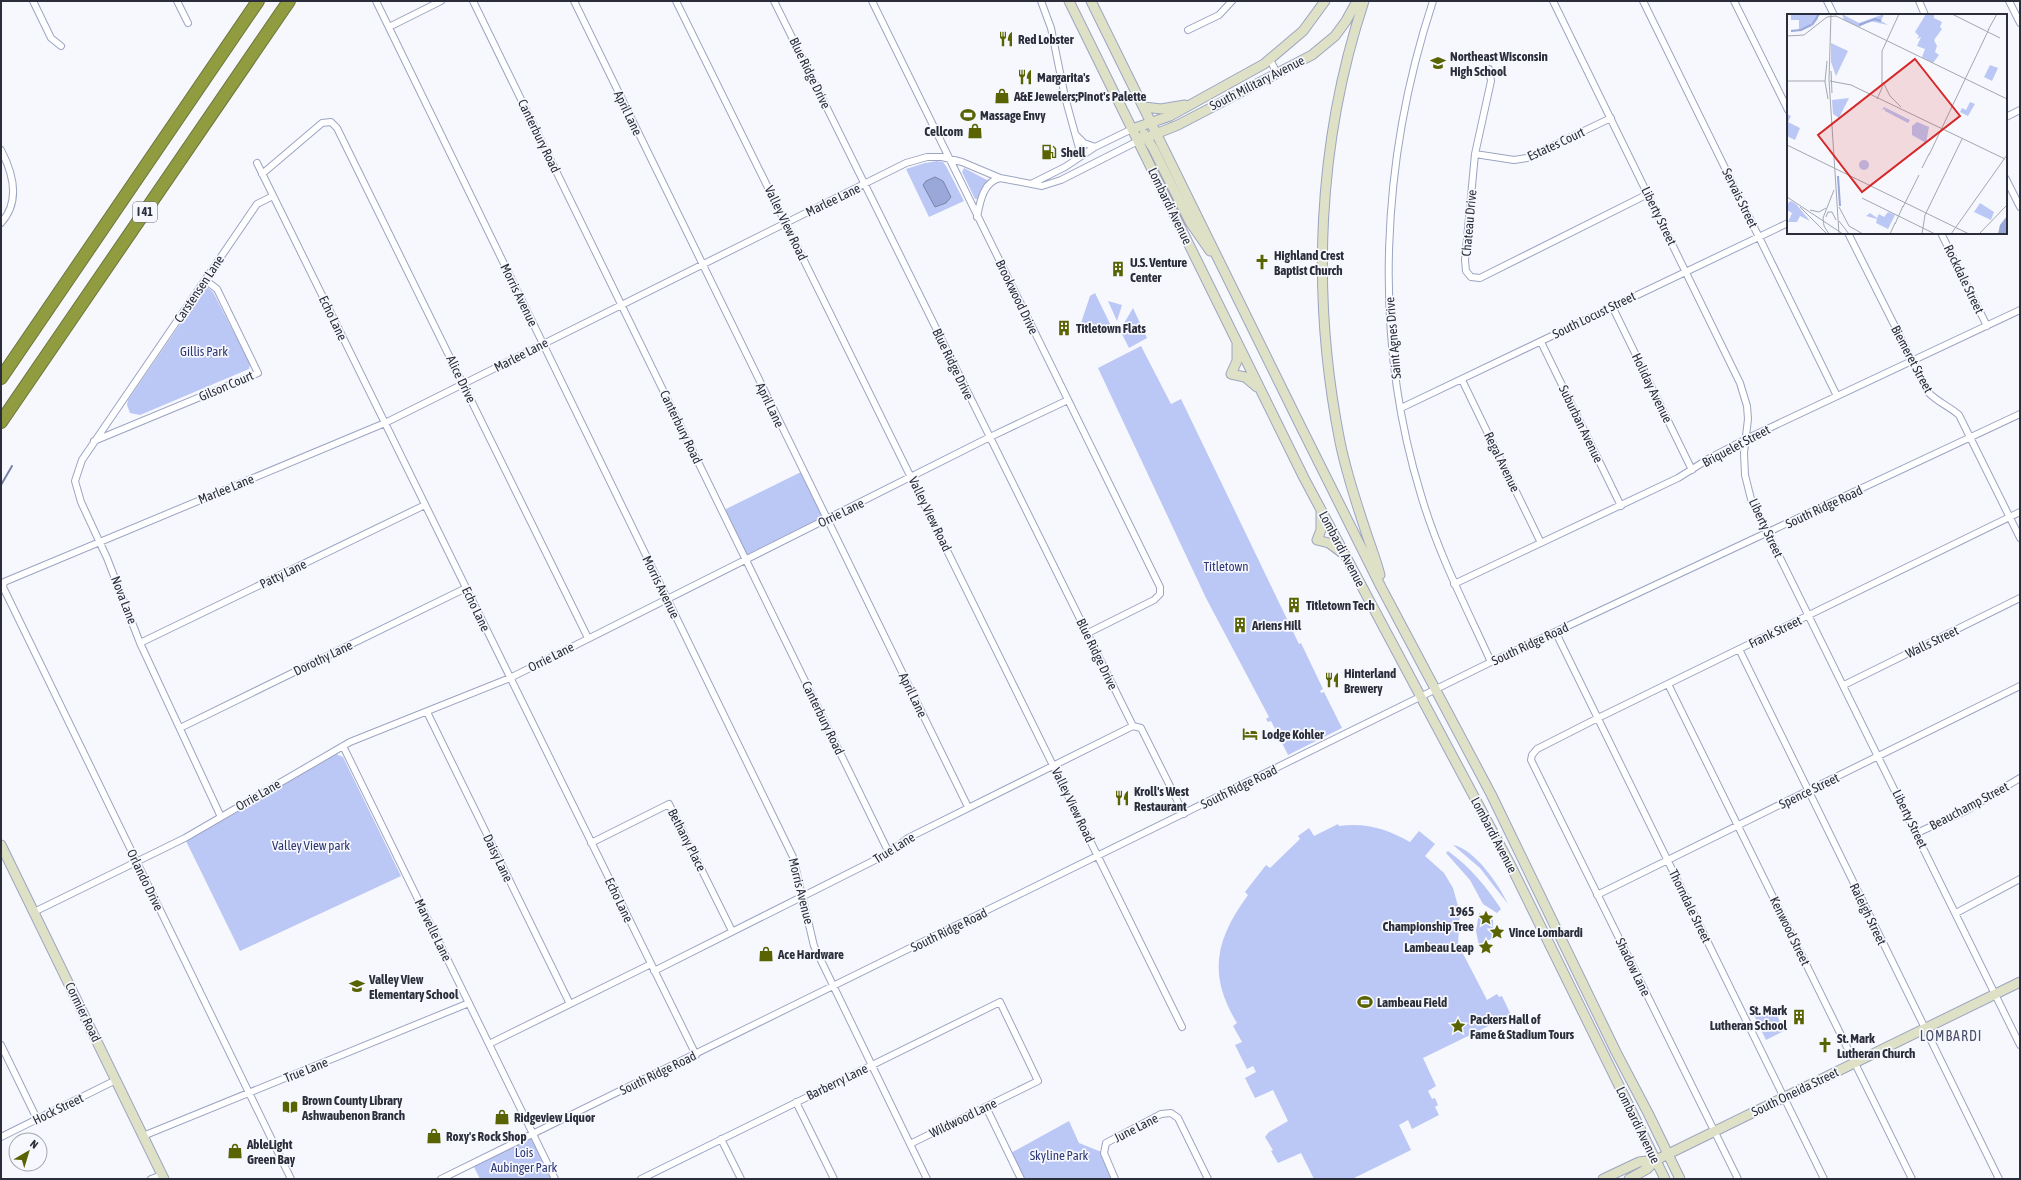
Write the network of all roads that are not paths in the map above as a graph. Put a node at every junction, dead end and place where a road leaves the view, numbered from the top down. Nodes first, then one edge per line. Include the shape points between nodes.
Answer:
1 (33, 1) edge
2 (177, 1) edge
3 (258, 1) edge
4 (289, 1) edge
5 (376, 1) edge
6 (441, 1) edge
7 (473, 1) edge
8 (574, 1) edge
9 (676, 1) edge
10 (774, 1) edge
11 (872, 1) edge
12 (1041, 1) edge
13 (1070, 1) edge
14 (1091, 1) edge
15 (1232, 1) edge
16 (1325, 1) edge
17 (1357, 1) edge
18 (1364, 1) edge
19 (1433, 1) edge
20 (1553, 1) edge
21 (1643, 1) edge
22 (1734, 1) edge
23 (1827, 1) edge
24 (1919, 1) edge
25 (2009, 1) edge
26 (1834, 14) edge
27 (1926, 14) edge
28 (188, 23) dead end
29 (2020, 23) edge
30 (389, 27) junction
31 (1188, 30) dead end
32 (61, 46) dead end
33 (1270, 60) junction
34 (1490, 69) dead end
35 (1276, 73) junction
36 (1191, 104) junction
37 (1144, 107) junction
38 (1787, 108) edge
39 (2020, 110) edge
40 (2007, 116) edge
41 (1611, 118) junction
42 (1151, 123) junction
43 (1132, 129) junction
44 (1156, 134) junction
45 (1077, 136) junction
46 (1147, 138) junction
47 (1138, 142) junction
48 (1095, 147) junction
49 (1, 150) edge
50 (1475, 154) junction
51 (949, 158) junction
52 (1075, 160) junction
53 (257, 163) dead end
54 (262, 174) junction
55 (1000, 178) junction
56 (2007, 181) edge
57 (1033, 183) junction
58 (865, 184) junction
59 (1648, 194) junction
60 (272, 196) junction
61 (2020, 207) edge
62 (977, 217) junction
63 (1787, 222) edge
64 (1, 223) edge
65 (787, 223) junction
66 (1848, 234) edge
67 (1941, 234) edge
68 (1759, 236) junction
69 (1220, 261) junction
70 (702, 265) junction
71 (1686, 271) junction
72 (205, 280) junction
73 (621, 305) junction
74 (1612, 306) junction
75 (2020, 310) edge
76 (1987, 326) junction
77 (1237, 342) junction
78 (1540, 342) junction
79 (543, 344) junction
80 (1911, 361) junction
81 (1, 378) edge
82 (1462, 380) junction
83 (463, 384) junction
84 (130, 389) joint
85 (1262, 392) junction
86 (1837, 396) junction
87 (1068, 400) junction
88 (1401, 408) junction
89 (2020, 414) edge
90 (1, 422) edge
91 (385, 423) junction
92 (990, 437) junction
93 (1971, 438) junction
94 (1746, 439) junction
95 (94, 441) junction
96 (1692, 470) junction
97 (912, 478) junction
98 (425, 505) junction
99 (1621, 506) junction
100 (1321, 512) junction
101 (2020, 512) edge
102 (2010, 517) junction
103 (827, 520) junction
104 (1768, 533) junction
105 (2020, 538) edge
106 (100, 541) junction
107 (1541, 543) junction
108 (1345, 555) junction
109 (746, 560) junction
110 (6, 580) joint
111 (1454, 584) junction
112 (1381, 587) junction
113 (466, 588) junction
114 (2020, 598) edge
115 (667, 599) junction
116 (1809, 615) junction
117 (1556, 633) junction
118 (1086, 634) junction
119 (588, 638) junction
120 (140, 643) junction
121 (1739, 649) junction
122 (1491, 662) junction
123 (510, 678) junction
124 (1668, 684) junction
125 (1844, 685) junction
126 (2020, 686) edge
127 (1436, 690) junction
128 (1421, 697) junction
129 (427, 712) junction
130 (1598, 718) junction
131 (1134, 726) junction
132 (180, 728) junction
133 (343, 746) junction
134 (1532, 755) joint
135 (1879, 756) junction
136 (1054, 765) junction
137 (2020, 778) edge
138 (1808, 791) junction
139 (968, 808) junction
140 (1184, 814) junction
141 (221, 817) junction
142 (1738, 826) junction
143 (1917, 833) junction
144 (591, 843) junction
145 (1, 845) edge
146 (889, 853) junction
147 (1098, 856) junction
148 (1668, 860) junction
149 (136, 862) junction
150 (2020, 879) edge
151 (1598, 895) junction
152 (803, 896) junction
153 (34, 912) junction
154 (1956, 913) junction
155 (732, 932) junction
156 (651, 964) junction
157 (654, 971) junction
158 (2020, 982) edge
159 (833, 987) junction
160 (1995, 994) junction
161 (469, 1003) junction
162 (570, 1004) junction
163 (1182, 1027) dead end
164 (1925, 1029) junction
165 (1016, 1036) joint
166 (489, 1044) junction
167 (2020, 1045) edge
168 (1, 1046) edge
169 (696, 1054) junction
170 (1855, 1063) junction
171 (871, 1065) junction
172 (116, 1080) junction
173 (249, 1093) junction
174 (1784, 1097) junction
175 (796, 1102) junction
176 (986, 1107) junction
177 (37, 1119) junction
178 (1714, 1131) junction
179 (534, 1134) junction
180 (144, 1136) junction
181 (1, 1137) edge
182 (721, 1139) junction
183 (910, 1144) junction
184 (1669, 1154) junction
185 (1656, 1160) junction
186 (163, 1177) edge
187 (645, 1178) edge
188 (151, 1179) edge
189 (291, 1179) edge
190 (441, 1179) edge
191 (555, 1179) edge
192 (741, 1179) edge
193 (834, 1179) edge
194 (927, 1179) edge
195 (1022, 1179) edge
196 (1116, 1179) edge
197 (1208, 1179) edge
198 (1603, 1179) edge
199 (1629, 1179) edge
200 (1665, 1179) edge
201 (1680, 1179) edge
202 (1738, 1179) edge
203 (1824, 1179) edge
204 (1912, 1179) edge
205 (1998, 1179) edge

1 - 32 street via 51,38
2 - 28 street
3 - 81 highway, I 41
4 - 90 highway, I 41
5 - 30 street, Morris Avenue
6 - 30 street
7 - 73 street, Canterbury Road
8 - 70 street, April Lane
9 - 65 street, Valley View Road
10 - 58 street, Blue Ridge Drive
11 - 51 street, Brookwood Drive
12 - 45 street via 1051,28 1067,106
13 - 43 main road, Lombardi Avenue
14 - 37 main road, Lombardi Avenue
15 - 31 street via 1219,15
16 - 33 main road, South Military Avenue via 1303,31
17 - 35 main road, South Military Avenue via 1343,25 1328,42 1312,54
18 - 112 main road via 1344,71 1328,157 1322,232 1322,290 1328,367 1340,443 1356,503 1379,572
19 - 88 street, Saint Agnes Drive via 1404,107 1393,174 1389,301
20 - 41 street, Liberty Street
21 - 68 street, Servais Street
22 - 38 street
23 - 26 street
24 - 27 street
25 - 29 street
30 - 79 street, Morris Avenue
33 - 35 street
33 - 36 main road, South Military Avenue
34 - 50 street, Chateau Drive via 1491,81
35 - 44 main road, South Military Avenue
36 - 37 main road via 1160,109
36 - 42 main road, South Military Avenue
37 - 42 main road, Lombardi Avenue
39 - 40 street
41 - 50 street, Estates Court via 1527,158 1514,160
41 - 59 street, Liberty Street
42 - 43 main road, South Military Avenue
42 - 44 main road, Lombardi Avenue
43 - 46 main road
43 - 47 main road, Lombardi Avenue
43 - 48 street
44 - 46 main road, South Military Avenue
44 - 69 main road, Lombardi Avenue
45 - 48 street via 1086,145
45 - 52 street via 1079,150
46 - 47 main road, South Military Avenue
46 - 69 main road via 1190,222
47 - 57 street, Marlee Lane via 1053,183 1042,186
47 - 77 main road, Lombardi Avenue
48 - 52 street
49 - 64 street via 14,183 13,202
50 - 59 street, Chateau Drive via 1465,260 1466,271 1471,277 1480,278
51 - 55 street, Marlee Lane
51 - 58 street, Marlee Lane via 933,156 913,161
51 - 62 street, Brookwood Drive
52 - 57 street
53 - 54 street, Echo Lane
54 - 60 street, Echo Lane
54 - 83 street, Alice Drive via 322,123 331,122 337,128
55 - 57 street, Marlee Lane
55 - 62 street via 992,181 986,188
56 - 61 street
58 - 65 street, Marlee Lane
58 - 92 street, Blue Ridge Drive
59 - 71 street, Liberty Street
60 - 72 street, Carstensen Lane via 257,204
60 - 91 street, Echo Lane
62 - 87 street, Brookwood Drive
63 - 68 street, South Locust Street
65 - 70 street, Marlee Lane
65 - 97 street, Valley View Road
66 - 80 street, Biemeret Street
67 - 76 street, Rockdale Street
68 - 71 street, South Locust Street
68 - 86 street, Servais Street
69 - 112 main road, Lombardi Avenue
70 - 73 street, Marlee Lane
70 - 103 street, April Lane
71 - 74 street, South Locust Street
71 - 94 street, Liberty Street via 1740,383 1747,406
72 - 84 street, Carstensen Lane
72 - 95 street, Gilson Court via 217,289 258,373
73 - 79 street, Marlee Lane
73 - 109 street, Canterbury Road
74 - 78 street, South Locust Street
74 - 96 street, Holiday Avenue
75 - 76 street, Briquelet Street
76 - 80 street, Briquelet Street
77 - 85 main road, Lombardi Avenue
77 - 85 main road via 1237,361 1231,374 1247,378
78 - 82 street, South Locust Street
78 - 99 street, Suburban Avenue
79 - 83 street, Marlee Lane
79 - 115 street, Morris Avenue
80 - 86 street, Briquelet Street
80 - 93 street, Biemeret Street via 1928,392 1936,401 1952,408 1959,415
82 - 88 street, South Locust Street
82 - 107 street, Regal Avenue
83 - 91 street, Marlee Lane
83 - 119 street, Alice Drive
84 - 95 street, Nova Lane
85 - 100 main road, Lombardi Avenue
86 - 94 street, Briquelet Street
87 - 92 street, Orrie Lane
87 - 118 street, Brookwood Drive via 1159,585 1160,594 1151,602
88 - 111 street, Saint Agnes Drive via 1407,446 1421,495
89 - 93 street, South Ridge Road
91 - 98 street, Echo Lane
91 - 106 street, Marlee Lane
92 - 97 street, Orrie Lane
92 - 118 street, Blue Ridge Drive
93 - 102 street, Biemeret Street
93 - 104 street, South Ridge Road
94 - 96 street, Briquelet Street
94 - 104 street, Liberty Street via 1745,474 1751,498
95 - 106 street, Nova Lane via 82,460 75,481 81,502
96 - 99 street, Briquelet Street
97 - 103 street, Orrie Lane
97 - 136 street, Valley View Road
98 - 113 street, Echo Lane
98 - 120 street, Patty Lane
99 - 107 street, Briquelet Street
100 - 108 main road, Lombardi Avenue
100 - 108 main road via 1321,530 1317,540 1331,544
101 - 102 street, Frank Street
102 - 105 street, Biemeret Street
102 - 116 street, Frank Street
103 - 109 street, Orrie Lane
103 - 139 street, April Lane
104 - 116 street, Liberty Street
104 - 117 street, South Ridge Road
106 - 110 street, Marlee Lane
106 - 120 street, Nova Lane
107 - 111 street, Briquelet Street
108 - 128 main road, Lombardi Avenue
109 - 115 street, Orrie Lane
109 - 146 street, Canterbury Road
110 - 149 street, Orlando Drive via 3,587
111 - 122 street, Saint Agnes Drive
112 - 127 main road, Lombardi Avenue
113 - 123 street, Echo Lane
113 - 132 street, Dorothy Lane
114 - 125 street, Walls Street
115 - 119 street, Orrie Lane
115 - 152 street, Morris Avenue via 793,857
116 - 121 street, Frank Street
116 - 125 street, Liberty Street
117 - 122 street, South Ridge Road
117 - 130 street, Thorndale Street
118 - 131 street, Blue Ridge Drive
119 - 123 street, Orrie Lane
120 - 132 street, Nova Lane
121 - 124 street, Frank Street
121 - 138 street, Raleigh Street
122 - 127 street, South Ridge Road
123 - 129 street, Orrie Lane
123 - 144 street, Echo Lane
124 - 130 street, Frank Street
124 - 142 street, Kenwood Street
125 - 135 street, Liberty Street
126 - 135 street, Spence Street
127 - 128 street, South Ridge Road
127 - 184 main road, Lombardi Avenue via 1491,794 1616,1052
128 - 140 street, South Ridge Road
128 - 185 main road, Lombardi Avenue via 1509,862
129 - 133 street, Orrie Lane
129 - 162 street, Daisy Lane
130 - 134 street, Frank Street via 1536,749
130 - 148 street, Thorndale Street
131 - 136 street, True Lane
131 - 140 street, Blue Ridge Drive via 1141,728
132 - 141 street, Nova Lane
133 - 141 street, Orrie Lane
133 - 161 street, Marvelle Lane
134 - 151 street, Shadow Lane via 1531,760
135 - 138 street, Spence Street
135 - 143 street, Liberty Street
136 - 139 street, True Lane
136 - 147 street, Valley View Road
137 - 143 street, Beauchamp Street via 1967,810
138 - 142 street, Spence Street
138 - 164 street, Raleigh Street
139 - 146 street, True Lane via 908,838
140 - 147 street, South Ridge Road
141 - 149 street, Orrie Lane
142 - 148 street, Spence Street
142 - 170 street, Kenwood Street
143 - 154 street, Liberty Street
144 - 155 street, Bethany Place via 669,804
144 - 156 street, Echo Lane
145 - 153 main road, Cormier Road
146 - 152 street, True Lane
147 - 159 street, South Ridge Road
147 - 163 street, Valley View Road
148 - 151 street, Spence Street
148 - 174 street, Thorndale Street
149 - 153 street, Orrie Lane
149 - 173 street, Orlando Drive
150 - 154 street
151 - 178 street, Shadow Lane
152 - 155 street, True Lane
152 - 159 street, Morris Avenue via 814,946
153 - 172 main road, Cormier Road
154 - 160 street, Liberty Street
155 - 157 street, True Lane
156 - 157 street, Echo Lane
156 - 162 street
157 - 169 street, Echo Lane
158 - 160 main road, South Oneida Street
159 - 169 street, South Ridge Road
159 - 171 street, Morris Avenue
160 - 164 main road, South Oneida Street
160 - 167 street, Liberty Street
161 - 166 street, Marvelle Lane
161 - 173 street, True Lane
162 - 166 street
164 - 170 main road, South Oneida Street
164 - 205 street, Raleigh Street
165 - 171 street, Barberry Lane via 1000,1002
165 - 176 street, Wildwood Lane via 1038,1081
166 - 179 street, Marvelle Lane
168 - 177 street
169 - 179 street, South Ridge Road
170 - 174 main road, South Oneida Street
170 - 204 street, Kenwood Street
171 - 175 street, Barberry Lane
171 - 183 street, Morris Avenue
172 - 177 street, Hock Street
172 - 180 main road, Cormier Road
173 - 180 street, True Lane
173 - 189 street, Orlando Drive
174 - 178 main road, South Oneida Street
174 - 203 street, Thorndale Street
175 - 182 street, Barberry Lane
175 - 193 street
176 - 183 street, Wildwood Lane
176 - 195 street
177 - 181 street, Hock Street
178 - 184 main road, South Oneida Street
178 - 202 street, Shadow Lane
179 - 190 street, South Ridge Road
179 - 191 street, Marvelle Lane
180 - 186 main road, Cormier Road
182 - 187 street, Barberry Lane
182 - 192 street
183 - 194 street, Morris Avenue
184 - 185 main road, South Oneida Street
184 - 201 main road, Lombardi Avenue
185 - 198 main road, South Oneida Street via 1639,1162
185 - 199 main road, South Oneida Street via 1646,1170
185 - 200 main road, Lombardi Avenue
186 - 188 street
196 - 197 street, June Lane via 1104,1153 1104,1147 1109,1141 1161,1114 1171,1113 1178,1118

